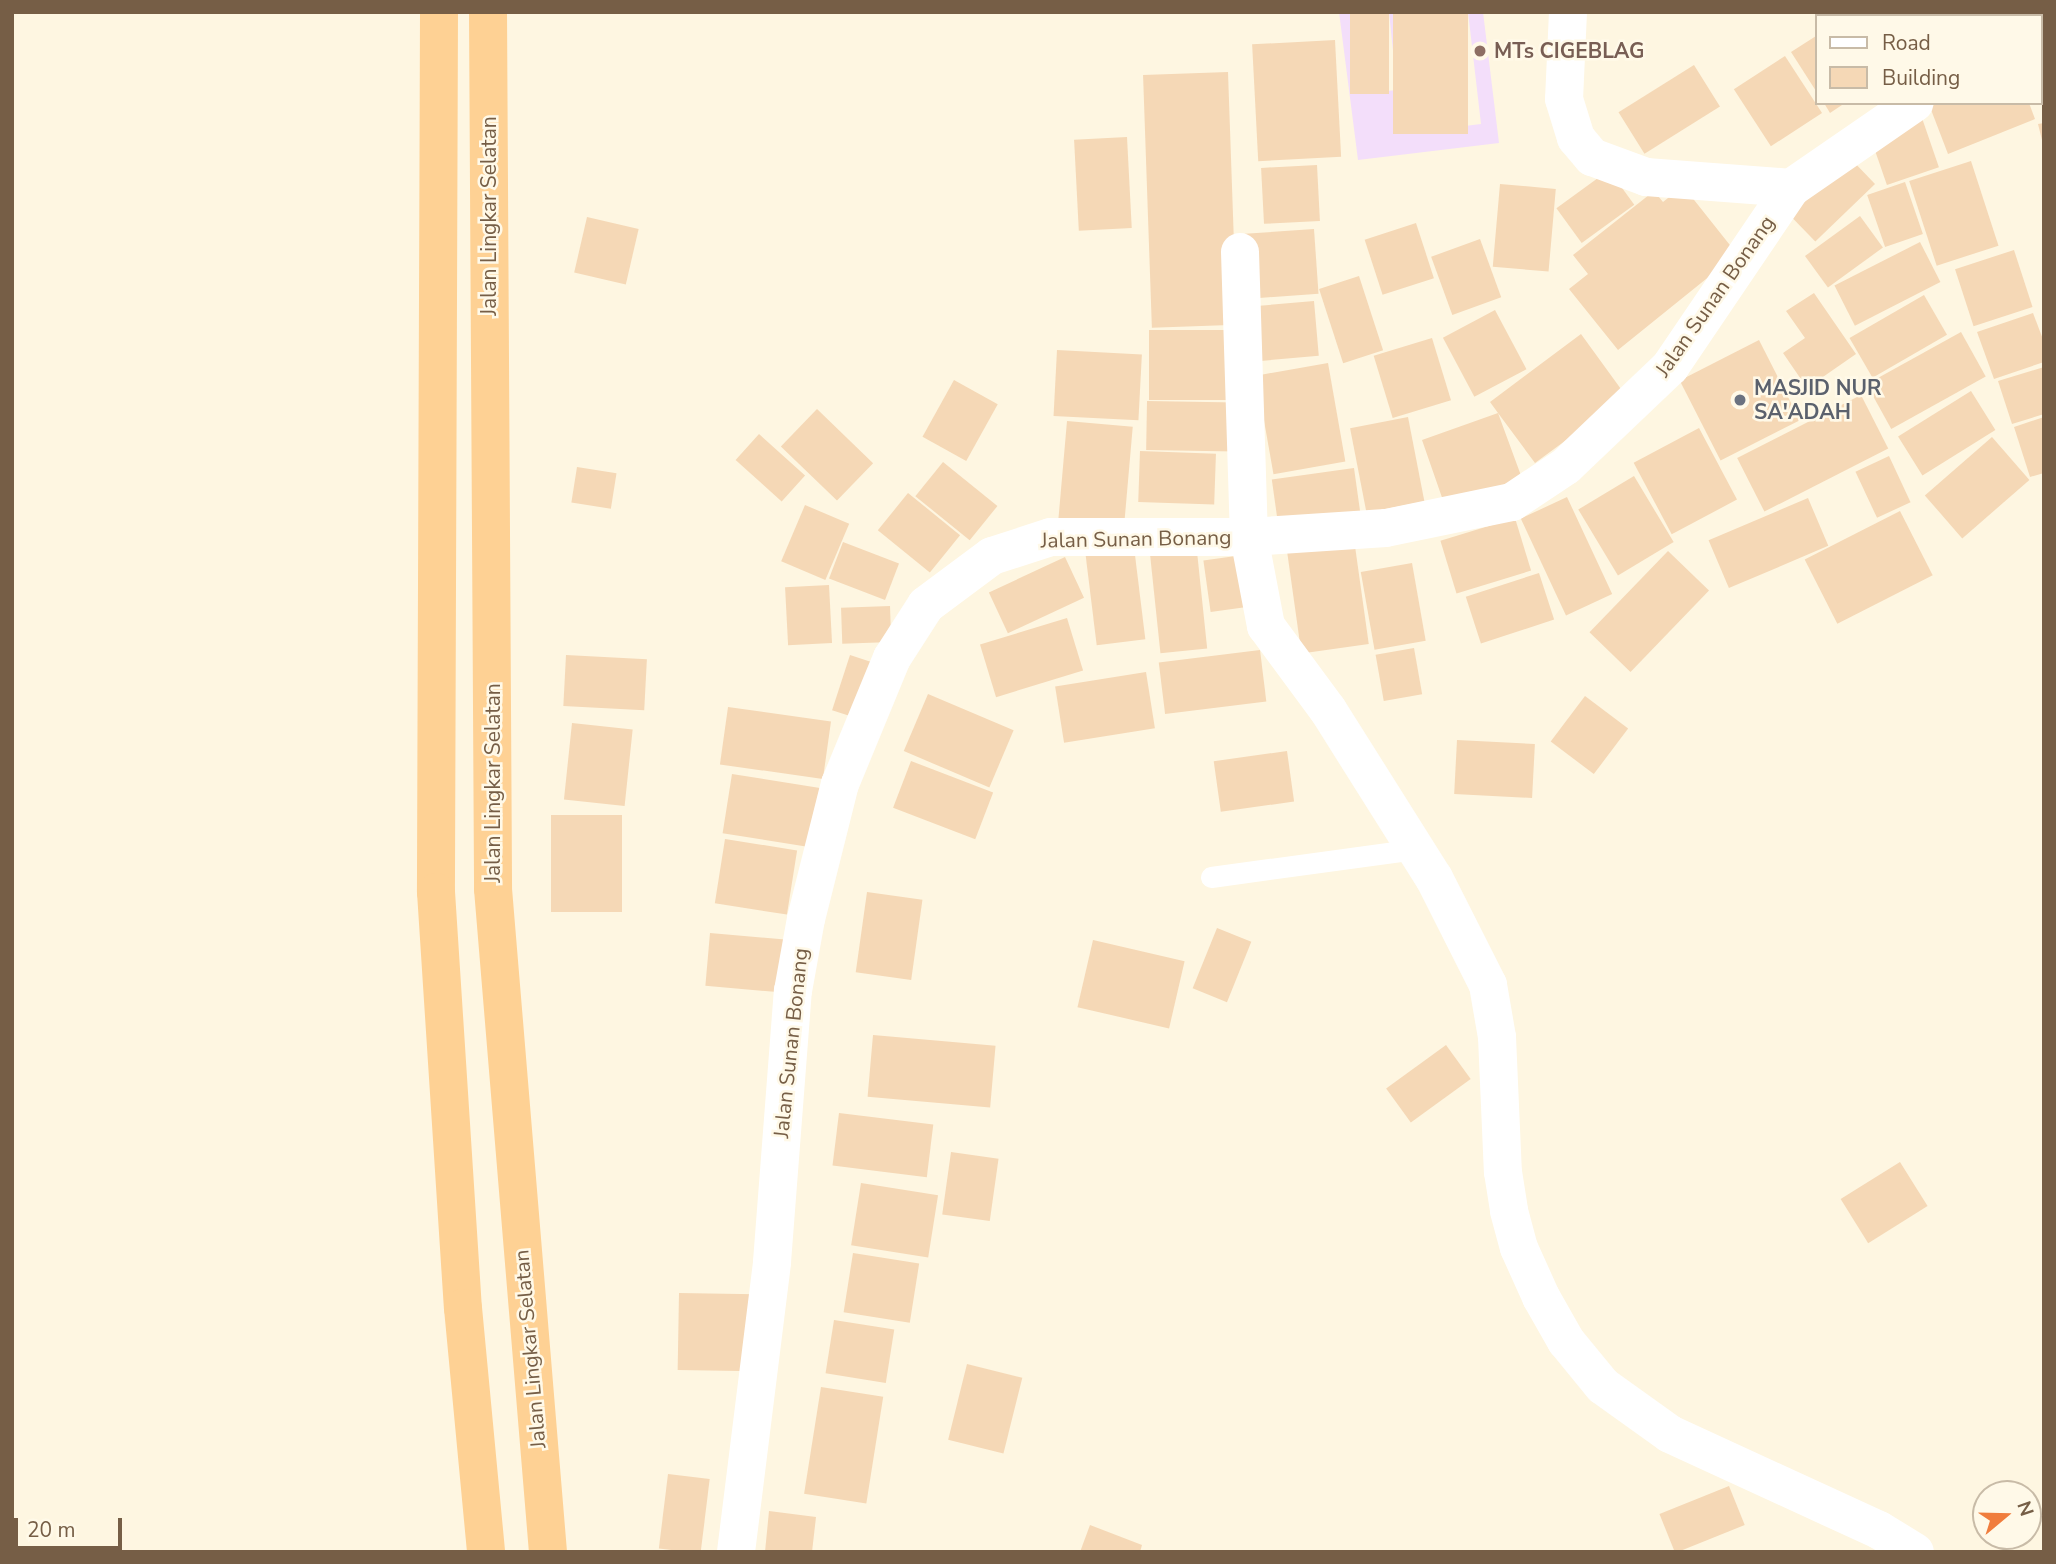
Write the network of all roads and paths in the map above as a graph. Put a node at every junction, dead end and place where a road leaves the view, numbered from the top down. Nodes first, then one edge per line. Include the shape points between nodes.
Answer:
1 (439, 12) edge
2 (488, 12) edge
3 (1568, 12) edge
4 (1910, 105) edge
5 (1791, 188) junction
6 (1240, 252) dead end
7 (1249, 537) junction
8 (1415, 849) junction
9 (1211, 877) dead end
10 (493, 889) junction
11 (436, 892) junction
12 (486, 1552) edge
13 (548, 1552) edge
14 (736, 1552) edge
15 (1915, 1552) edge

1 - 11 highway
2 - 10 highway, Jalan Lingkar Selatan
3 - 5 street via 1564,99 1576,138 1592,157 1646,177
4 - 5 street, Jalan Sunan Bonang
5 - 7 street, Jalan Sunan Bonang via 1670,367 1543,485 1512,502 1442,520
6 - 7 street
7 - 8 street via 1266,626 1328,710
7 - 14 street, Jalan Sunan Bonang via 1051,537 1022,544 975,566 926,605 892,658 841,784 819,860 793,991 772,1262
8 - 9 lane
8 - 15 street via 1463,930 1488,985 1497,1037 1509,1211 1519,1248 1566,1341 1603,1386 1670,1434
10 - 11 highway
10 - 13 highway, Jalan Lingkar Selatan
11 - 12 highway via 463,1308

